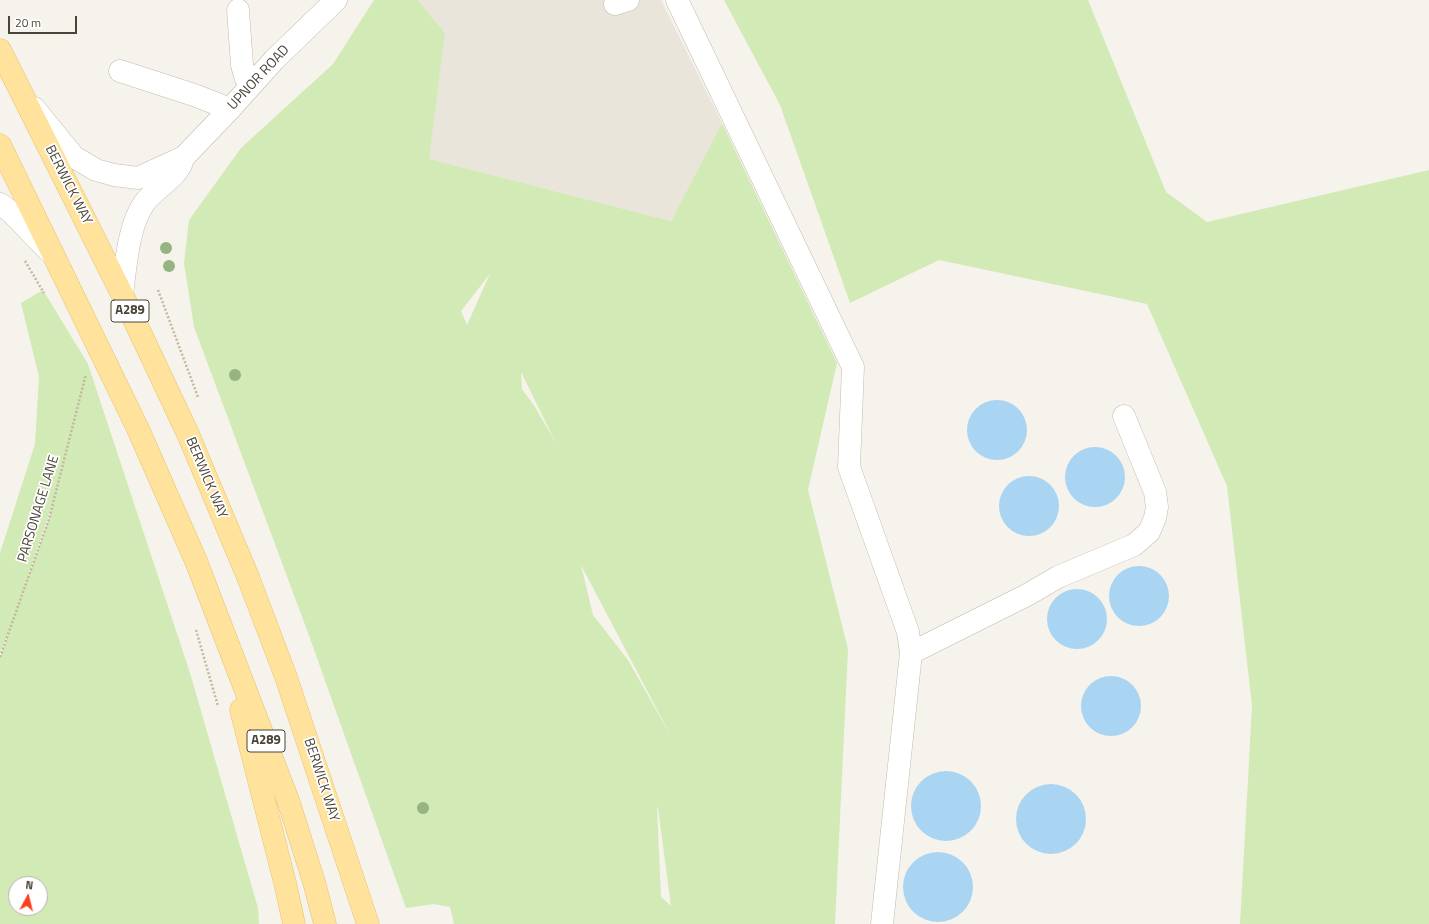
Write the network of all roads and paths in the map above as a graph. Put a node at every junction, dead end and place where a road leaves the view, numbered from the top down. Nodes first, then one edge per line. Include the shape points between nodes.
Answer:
1 (336, 0) edge
2 (677, 0) edge
3 (238, 10) dead end
4 (0, 50) edge
5 (120, 71) dead end
6 (254, 83) junction
7 (22, 93) junction
8 (230, 109) junction
9 (0, 145) edge
10 (184, 157) junction
11 (0, 204) edge
12 (54, 256) junction
13 (122, 294) junction
14 (86, 372) dead end
15 (1124, 416) dead end
16 (215, 608) junction
17 (195, 626) dead end
18 (911, 653) junction
19 (0, 656) edge
20 (220, 710) dead end
21 (294, 924) edge
22 (325, 924) edge
23 (368, 924) edge
24 (882, 924) edge

1 - 6 street, UPNOR ROAD
2 - 18 street via 853,367 849,467 908,632
3 - 6 street via 242,65 246,79
4 - 7 main road, BERWICK WAY / A289
5 - 8 street
6 - 8 street, UPNOR ROAD
7 - 10 street via 74,156 96,170 138,178
7 - 13 main road, BERWICK WAY / A289
8 - 10 street, UPNOR ROAD
9 - 12 main road, A289
10 - 13 street via 180,169 150,196 134,225
11 - 12 street via 12,212
12 - 16 main road, A289 via 138,430
13 - 23 main road, BERWICK WAY / A289 via 188,434 267,627
14 - 19 path, PARSONAGE LANE via 49,519
15 - 18 street via 1156,492 1157,507 1149,532 1134,545 1058,577
16 - 21 main road, A289
16 - 22 main road, A289 via 289,803
17 - 20 path
18 - 24 street

